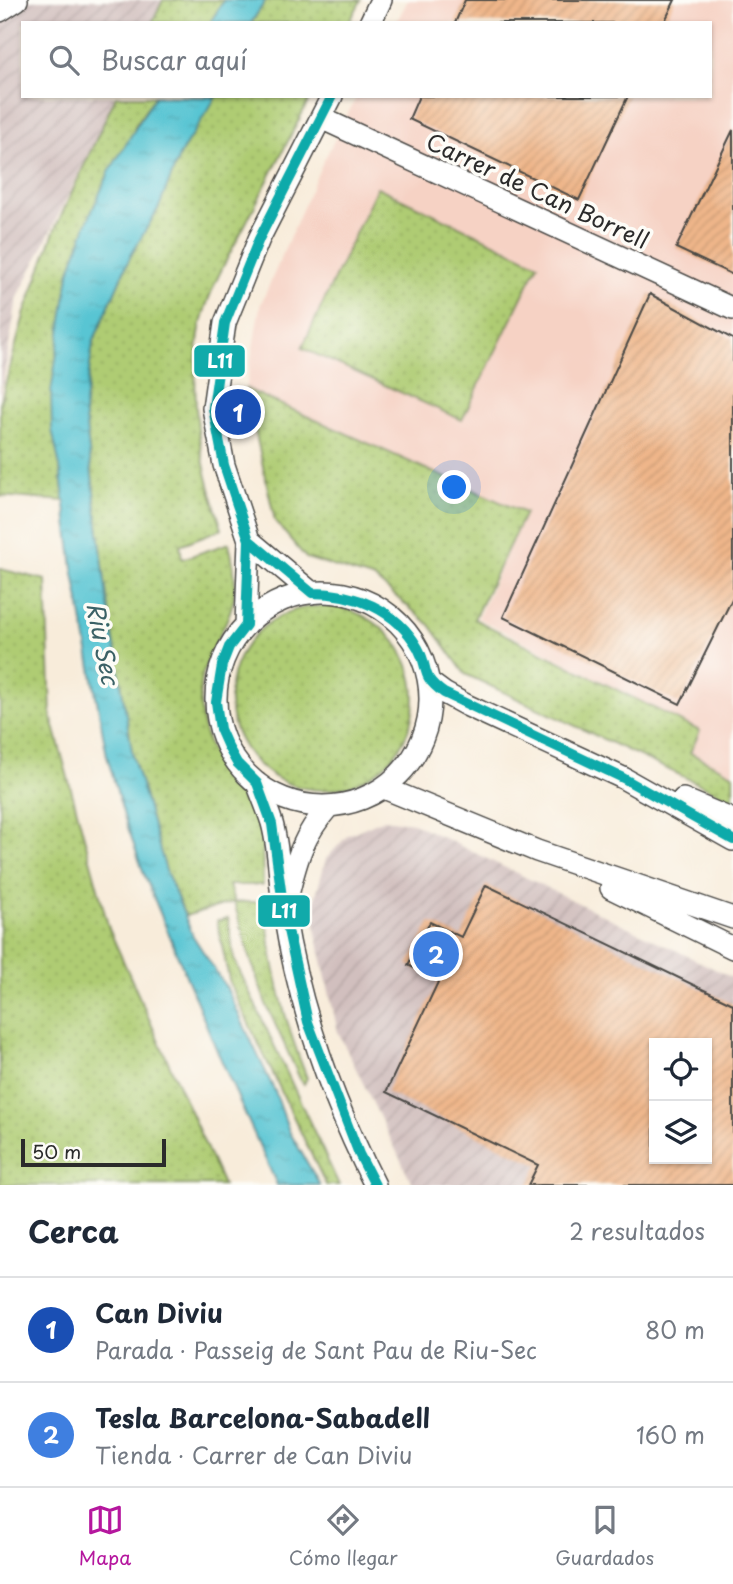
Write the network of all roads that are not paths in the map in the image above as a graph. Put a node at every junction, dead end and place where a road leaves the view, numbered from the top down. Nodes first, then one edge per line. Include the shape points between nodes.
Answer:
1 (17, 0) edge
2 (381, 0) edge
3 (0, 10) edge
4 (371, 21) edge
5 (331, 98) edge
6 (321, 118) junction
7 (733, 309) edge
8 (248, 540) junction
9 (312, 593) junction
10 (246, 625) junction
11 (429, 682) junction
12 (623, 778) junction
13 (257, 783) junction
14 (384, 788) junction
15 (329, 806) junction
16 (733, 820) edge
17 (733, 840) edge
18 (537, 851) junction
19 (284, 912) junction
20 (733, 918) edge
21 (733, 948) edge
22 (375, 1185) edge

1 - 3 street
2 - 4 street
5 - 6 street
6 - 7 street, Carrer de Can Borrell
6 - 8 street via 259,239 225,323 213,408 223,465
8 - 9 street
8 - 10 street
9 - 10 street via 268,607
9 - 11 street via 346,595 387,613 418,648
10 - 13 street via 222,665 216,702 228,747
11 - 12 street via 466,705
11 - 14 street via 431,704 424,736 408,765
12 - 16 street
12 - 17 street
13 - 15 street via 291,801
13 - 19 street via 272,824
14 - 15 street via 352,803
14 - 18 street
15 - 19 street via 311,828 295,863
18 - 20 street
18 - 21 street
19 - 22 street via 308,1022

